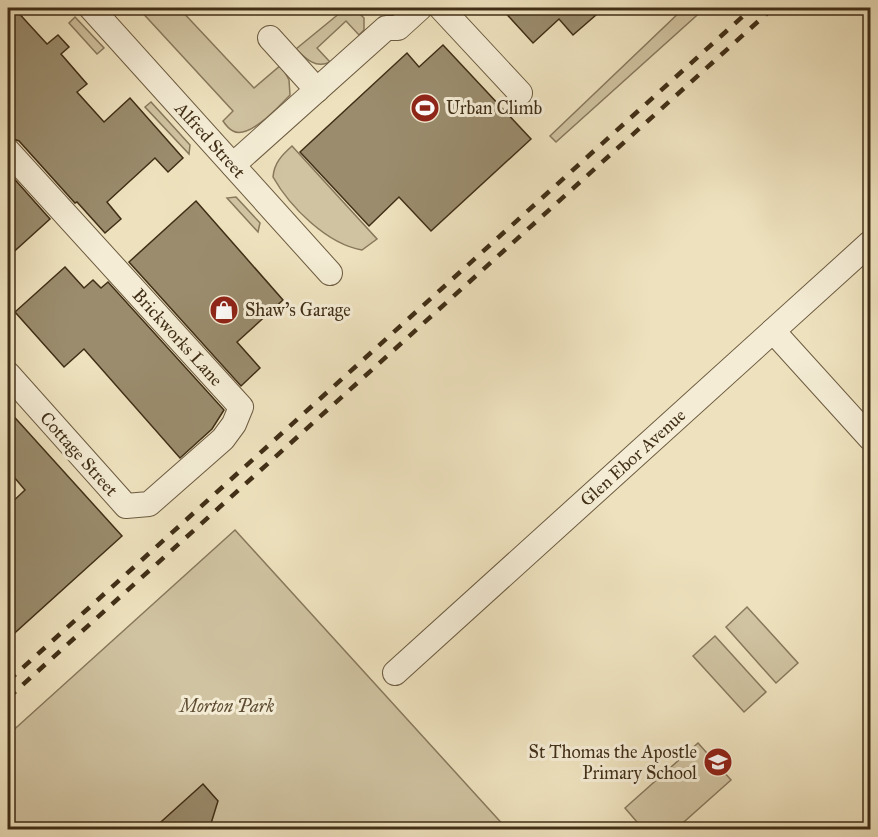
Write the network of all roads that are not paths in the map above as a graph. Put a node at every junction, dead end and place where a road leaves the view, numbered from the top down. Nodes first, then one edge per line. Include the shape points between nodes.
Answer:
1 (91, 8) edge
2 (420, 8) edge
3 (441, 8) edge
4 (270, 38) dead end
5 (317, 90) junction
6 (519, 93) dead end
7 (8, 151) edge
8 (233, 165) junction
9 (870, 243) edge
10 (330, 273) dead end
11 (773, 331) junction
12 (8, 374) edge
13 (870, 438) edge
14 (138, 505) joint
15 (395, 673) dead end

1 - 8 street, Alfred Street
2 - 5 street via 398,28 386,28
3 - 6 street
4 - 5 street
5 - 8 street
7 - 14 street, Brickworks Lane via 241,407 223,439
8 - 10 street, Alfred Street
9 - 11 street, Glen Ebor Avenue
11 - 13 street
11 - 15 street, Glen Ebor Avenue
12 - 14 street, Cottage Street

